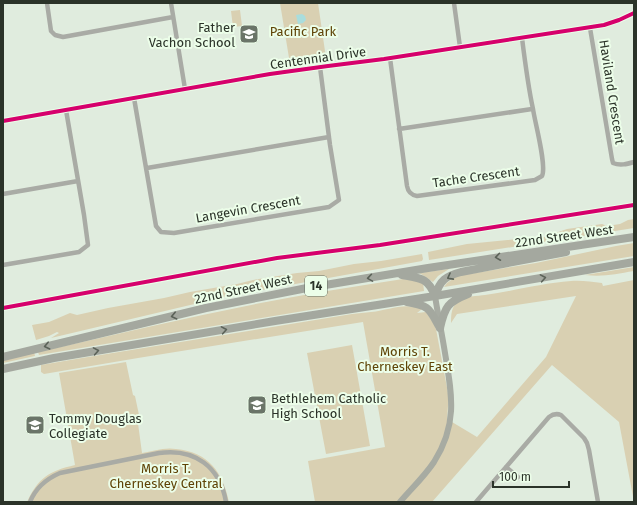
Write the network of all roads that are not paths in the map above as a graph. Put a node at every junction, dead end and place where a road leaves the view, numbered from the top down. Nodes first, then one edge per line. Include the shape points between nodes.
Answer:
1 (47, 3) edge
2 (171, 3) edge
3 (454, 3) edge
4 (634, 12) edge
5 (173, 17) junction
6 (590, 28) junction
7 (522, 38) junction
8 (460, 47) junction
9 (390, 58) junction
10 (320, 67) junction
11 (185, 89) junction
12 (134, 98) junction
13 (532, 109) junction
14 (66, 110) junction
15 (3, 121) edge
16 (400, 129) junction
17 (329, 137) junction
18 (634, 162) edge
19 (147, 168) junction
20 (78, 181) junction
21 (3, 194) edge
22 (634, 237) edge
23 (596, 243) junction
24 (634, 262) edge
25 (3, 265) edge
26 (394, 274) junction
27 (477, 289) junction
28 (435, 296) junction
29 (400, 301) junction
30 (440, 328) junction
31 (3, 357) edge
32 (3, 369) edge
33 (506, 467) junction
34 (518, 477) dead end
35 (30, 502) edge
36 (226, 502) edge
37 (400, 502) edge
38 (476, 502) edge
39 (598, 502) edge

1 - 5 street via 51,31 55,35 63,36
2 - 5 street
3 - 8 street
4 - 6 street, Centennial Drive via 612,23
5 - 11 street
6 - 7 street, Centennial Drive
6 - 18 street, Haviland Crescent via 613,163 624,165
7 - 8 street, Centennial Drive
7 - 13 street, Tache Crescent
8 - 9 street, Centennial Drive
9 - 10 street, Centennial Drive
9 - 16 street, Tache Crescent
10 - 11 street, Centennial Drive
10 - 17 street, Langevin Crescent
11 - 12 street, Centennial Drive
12 - 14 street, Centennial Drive
12 - 19 street, Langevin Crescent
13 - 16 street
13 - 16 street, Tache Crescent via 544,169 542,176 535,180 413,196 407,186
14 - 15 street, Centennial Drive
14 - 20 street
17 - 19 street
17 - 19 street, Langevin Crescent via 339,200 329,207 174,233 161,232 156,226
20 - 21 street
20 - 25 street via 88,245 79,252
22 - 23 highway, 22nd Street West / 14
23 -> 26 highway, 22nd Street West / 14
23 -> 28 highway via 554,255 452,274 441,282
27 -> 24 highway, 14
26 - 28 highway via 413,276 425,281
26 -> 31 highway, 22nd Street West / 14 via 206,308
27 - 28 highway, 14
27 - 30 highway via 449,304
28 - 29 highway, 14
28 - 30 street
29 - 30 highway via 425,307
32 -> 29 highway, 14 via 54,358
30 - 37 street via 451,392 452,412 448,430 433,463
33 - 34 street
33 - 38 street
33 - 39 street via 549,417 554,414 561,415 586,440
35 - 36 street via 42,483 60,473 171,452 194,456 209,466 219,480

